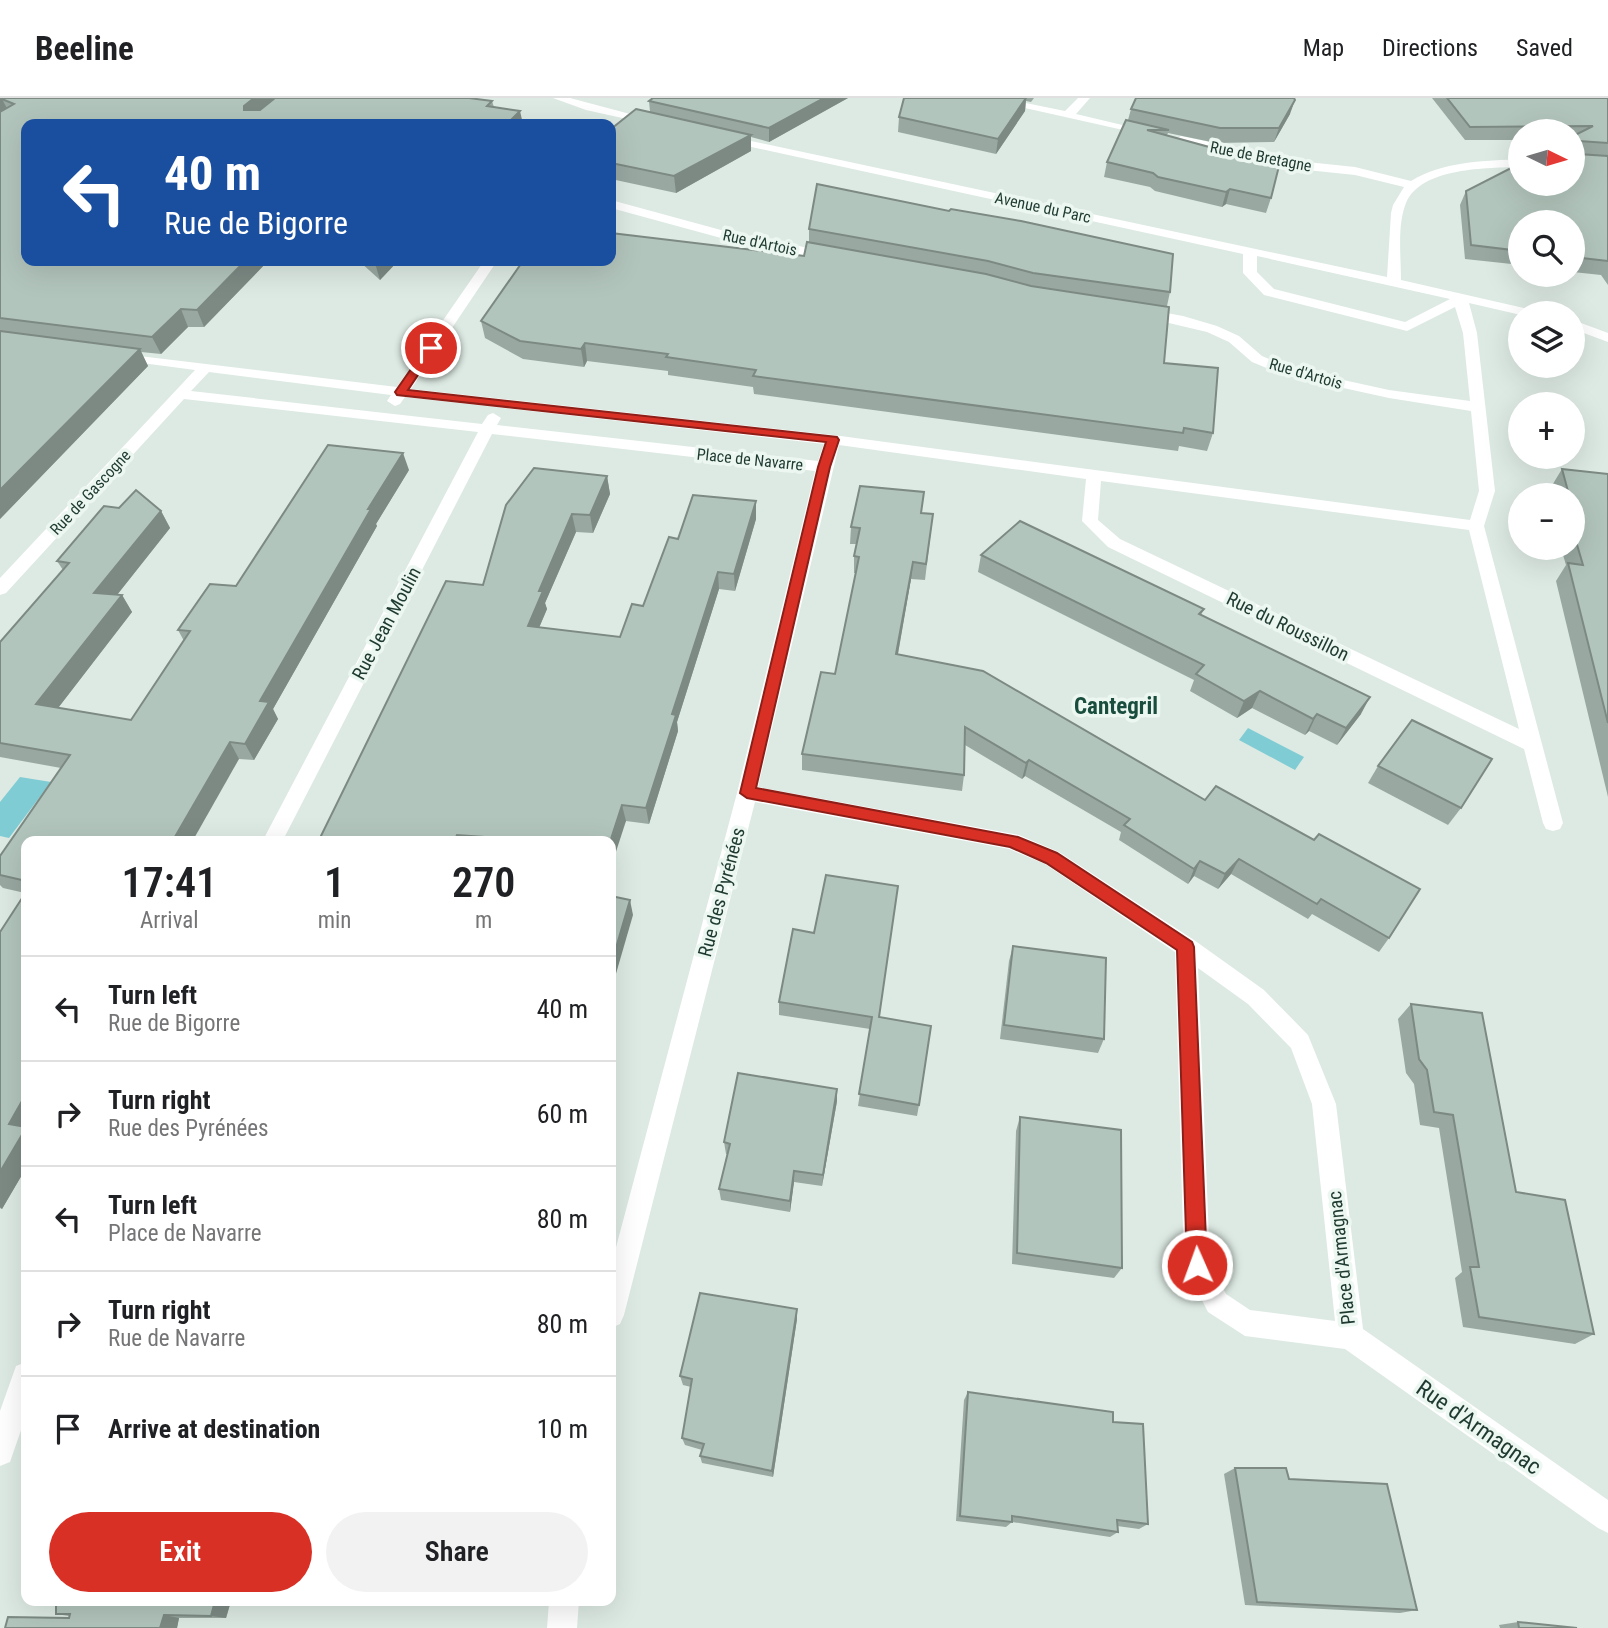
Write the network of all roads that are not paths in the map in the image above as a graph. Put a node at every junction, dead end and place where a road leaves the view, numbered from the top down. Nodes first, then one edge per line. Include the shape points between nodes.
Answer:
1 (559, 98) edge
2 (986, 98) edge
3 (1084, 98) edge
4 (591, 103) edge
5 (1069, 114) junction
6 (670, 126) edge
7 (709, 135) edge
8 (1508, 164) edge
9 (1412, 185) junction
10 (616, 206) edge
11 (1250, 251) junction
12 (842, 259) edge
13 (487, 266) edge
14 (1394, 282) junction
15 (1462, 298) junction
16 (1508, 308) edge
17 (1124, 309) edge
18 (1585, 329) edge
19 (1608, 338) edge
20 (109, 355) edge
21 (205, 368) junction
22 (401, 392) junction
23 (180, 394) junction
24 (500, 404) junction
25 (1477, 407) junction
26 (382, 418) junction
27 (487, 430) junction
28 (833, 440) junction
29 (824, 467) junction
30 (1094, 474) junction
31 (1476, 526) junction
32 (0, 565) edge
33 (19, 568) junction
34 (0, 589) edge
35 (1534, 744) junction
36 (747, 793) junction
37 (1553, 823) dead end
38 (275, 836) edge
39 (1186, 947) junction
40 (616, 1296) edge
41 (1350, 1336) junction
42 (21, 1390) edge
43 (0, 1451) edge
44 (1608, 1518) edge
45 (564, 1606) edge
46 (562, 1628) edge

1 - 4 street
2 - 5 street, Rue de Bretagne
3 - 5 street
4 - 6 street
5 - 9 street, Rue de Bretagne via 1230,152 1355,171
7 - 11 street, Avenue du Parc
8 - 9 street via 1438,172
9 - 14 street via 1399,203
10 - 12 street, Rue d'Artois via 751,242
11 - 14 street, Avenue du Parc
11 - 15 street via 1250,273 1269,292 1407,327
13 - 22 street
14 - 15 street, Avenue du Parc
15 - 16 street, Avenue du Parc
15 - 25 street
17 - 25 street, Rue d'Artois via 1212,329 1234,339 1257,359 1289,372
18 - 19 street
20 - 21 street, Place de Navarre
21 - 22 street, Place de Navarre
21 - 23 street
22 - 24 street, Place de Navarre
22 - 26 street
23 - 26 street, Place de Navarre
23 - 33 street, Rue de Gascogne
24 - 27 street, Rue Jean Moulin
24 - 28 street, Place de Navarre
25 - 31 street via 1487,491
26 - 27 street, Place de Navarre
27 - 29 street, Place de Navarre
27 - 38 street, Rue Jean Moulin
28 - 29 street, Place de Navarre
28 - 30 street
29 - 36 street, Rue des Pyrénées
30 - 31 street
30 - 35 street, Rue du Roussillon via 1090,522 1114,543
31 - 35 street
32 - 33 street
33 - 34 street, Rue de Gascogne
35 - 37 street
36 - 39 street via 1012,841 1052,858
36 - 40 street, Rue des Pyrénées
39 - 41 street, Place d'Armagnac via 1256,997 1300,1042 1324,1104
39 - 41 street, Place d'Armagnac via 1197,1265 1217,1303 1245,1324
41 - 44 street, Rue d'Armagnac
42 - 43 street
45 - 46 street

